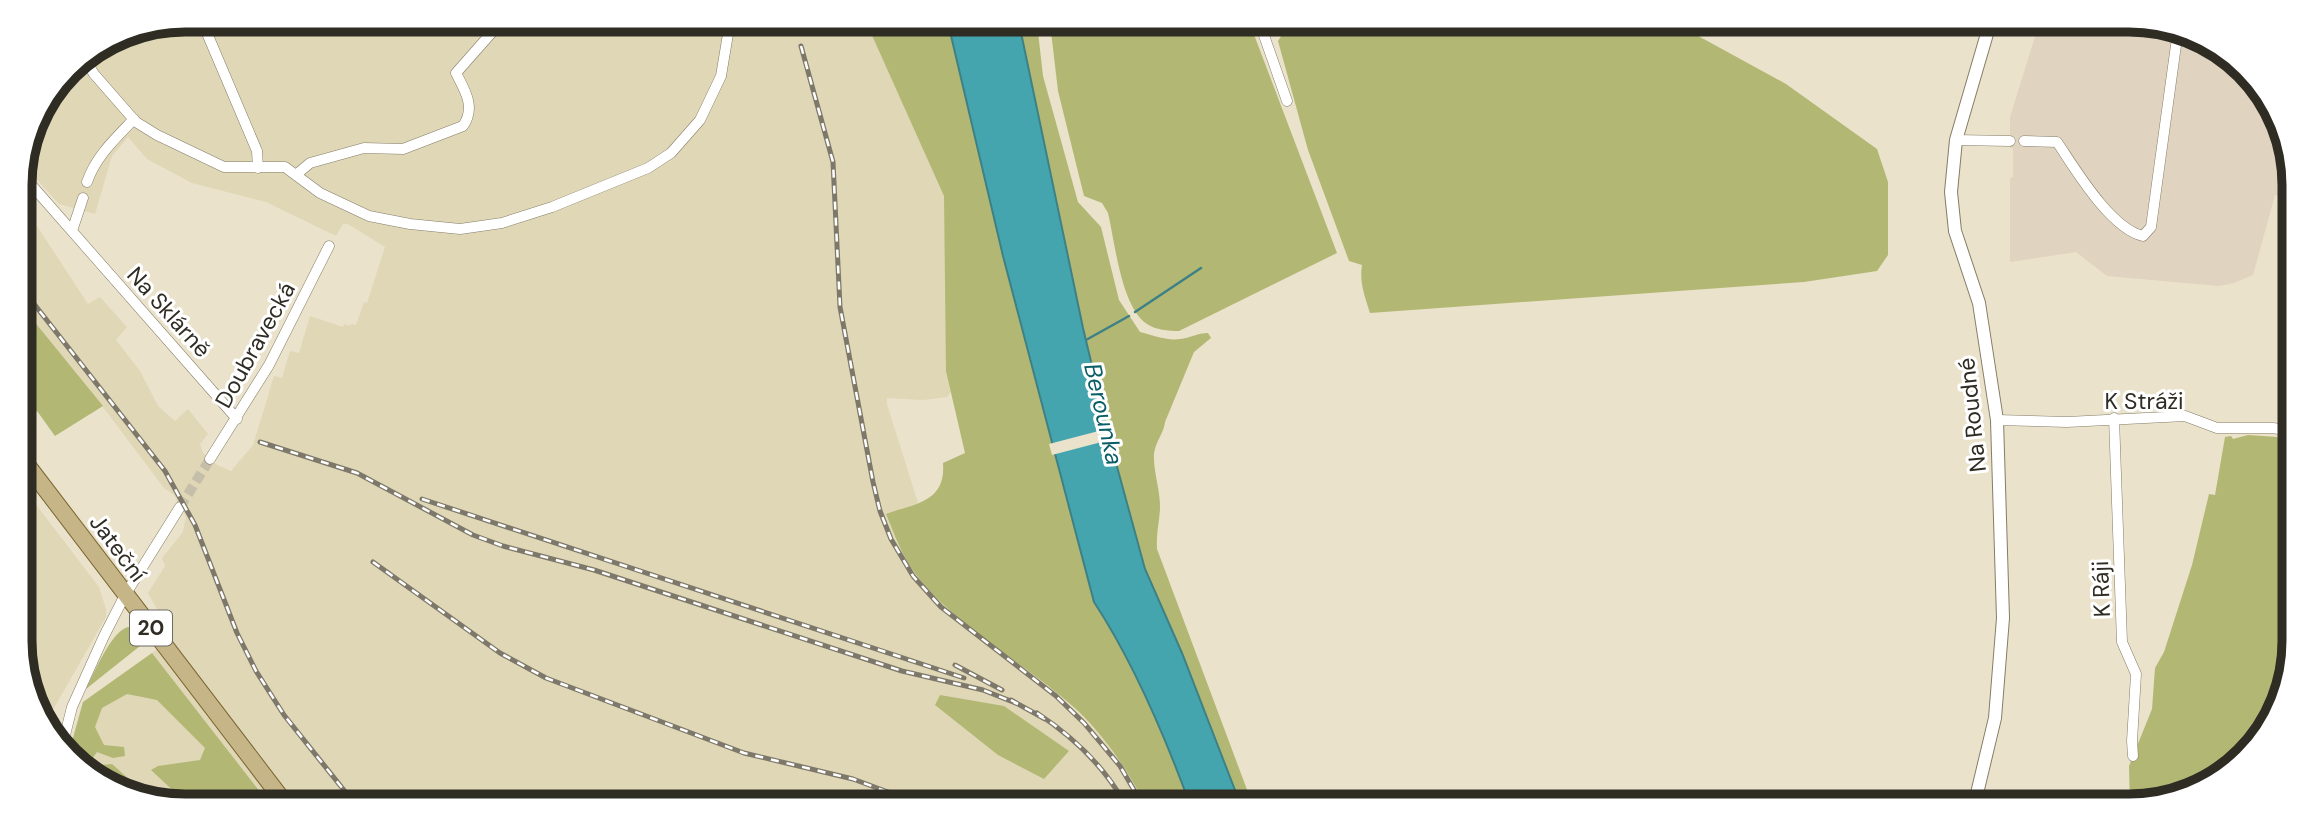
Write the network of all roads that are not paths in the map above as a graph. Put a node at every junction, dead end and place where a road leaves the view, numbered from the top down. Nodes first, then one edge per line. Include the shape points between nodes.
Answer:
1 (207, 32) edge
2 (492, 32) edge
3 (728, 32) edge
4 (1263, 32) edge
5 (1988, 32) edge
6 (2179, 40) edge
7 (88, 65) edge
8 (1287, 101) dead end
9 (134, 119) junction
10 (1956, 140) junction
11 (2010, 141) dead end
12 (2024, 141) dead end
13 (258, 168) junction
14 (297, 174) junction
15 (88, 182) dead end
16 (32, 186) edge
17 (82, 204) dead end
18 (72, 231) junction
19 (328, 246) dead end
20 (2114, 418) junction
21 (237, 419) junction
22 (1997, 420) junction
23 (2282, 430) edge
24 (210, 459) tunnel mouth
25 (32, 472) edge
26 (180, 507) tunnel mouth
27 (125, 595) junction
28 (64, 737) edge
29 (2133, 756) dead end
30 (278, 794) edge
31 (1977, 794) edge

1 - 13 street via 257,151
2 - 14 street via 456,74 470,101 463,126 403,149 364,148 310,163
3 - 14 street via 721,76 701,120 671,153 648,168 534,213 460,229 410,224 369,216 320,193
4 - 8 street
5 - 10 street, Na Roudné
6 - 12 street via 2151,227 2143,236 2133,234 2098,201 2057,142
7 - 9 street
9 - 13 street via 224,167
9 - 15 street via 92,167
10 - 11 street
10 - 22 street, Na Roudné via 1951,192 1955,231 1979,303
13 - 14 street via 285,167
16 - 18 street, Na Sklárně
17 - 18 street
18 - 21 street, Na Sklárně
19 - 21 street, Doubravecká
20 - 22 street, K Stráži
20 - 23 street, K Stráži via 2185,416 2217,428
20 - 29 street, K Ráji via 2122,642 2136,674
21 - 24 street, Doubravecká
22 - 31 street, Na Roudné via 2003,618 1995,718
25 - 27 main road, Jateční / 20
26 - 27 street
27 - 28 street via 72,707
27 - 30 main road, Jateční / 20

